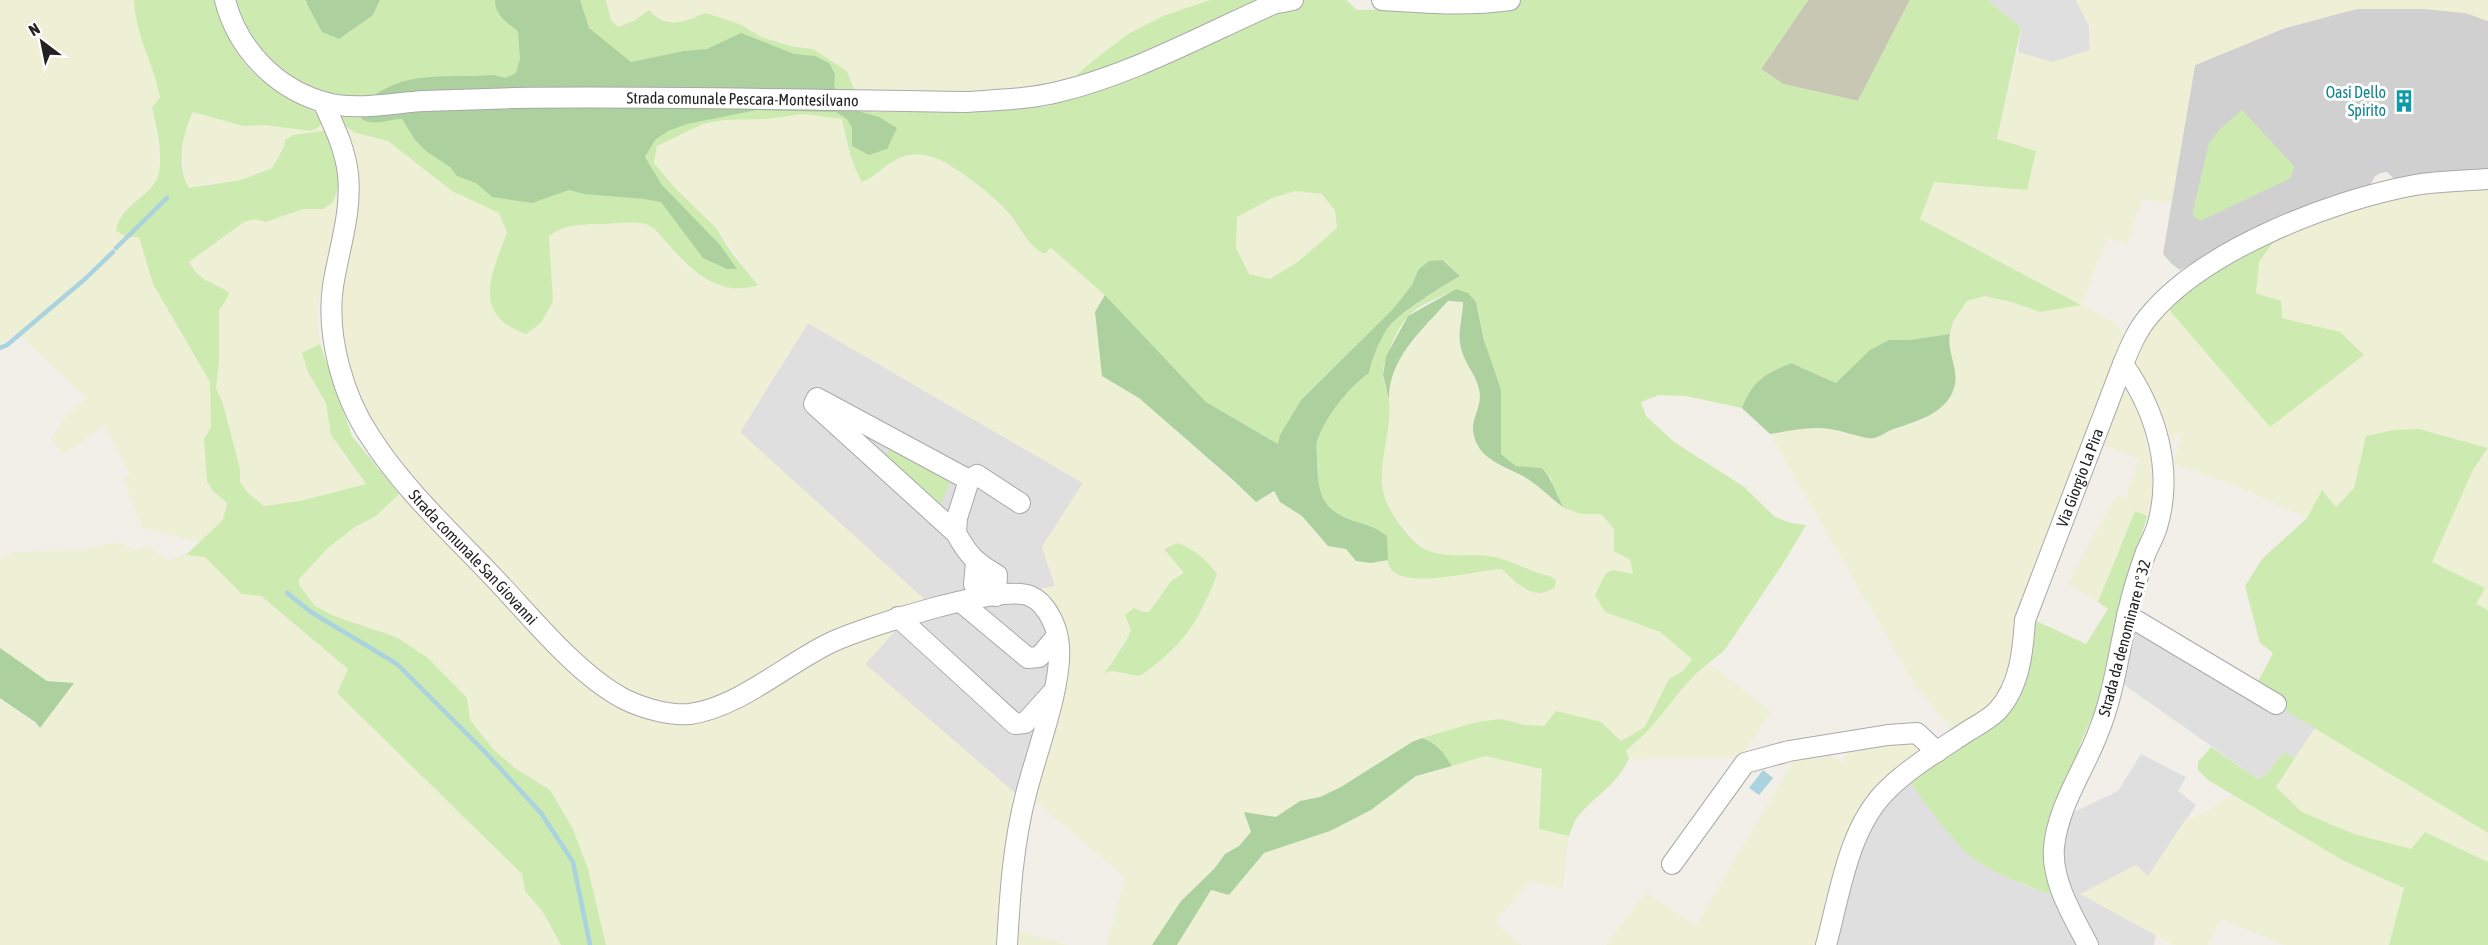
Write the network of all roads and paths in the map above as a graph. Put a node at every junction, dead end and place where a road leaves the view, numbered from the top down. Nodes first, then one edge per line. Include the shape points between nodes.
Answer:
1 (225, 0) edge
2 (1293, 0) edge
3 (1382, 0) edge
4 (1510, 0) edge
5 (323, 102) junction
6 (2488, 179) edge
7 (2122, 364) junction
8 (969, 480) junction
9 (1020, 502) dead end
10 (956, 533) junction
11 (996, 596) junction
12 (960, 602) junction
13 (2127, 615) junction
14 (898, 617) junction
15 (1057, 636) junction
16 (1053, 693) junction
17 (2276, 704) dead end
18 (1937, 752) junction
19 (1672, 864) dead end
20 (1007, 945) edge
21 (1826, 945) edge
22 (2088, 945) edge

1 - 5 street, Strada comunale Pescara-Montesilvano via 237,33 257,61 293,89
2 - 5 street, Strada comunale Pescara-Montesilvano via 1273,4 1115,75 1056,93 1015,99 967,102 626,96 362,106
3 - 4 street via 1485,4
5 - 14 street, Strada comunale San Giovanni via 342,145 348,174 346,228 332,291 340,371 350,402 392,468 584,671 626,700 687,714 723,704 808,654
6 - 7 street, Via Giorgio La Pira via 2416,185 2377,194 2279,228 2228,253 2167,297 2148,316
7 - 13 street, Strada da denominare nº 32 via 2154,420 2163,461 2157,527
7 - 18 street, Via Giorgio La Pira via 2025,620 2022,658 2011,687 1998,710
8 - 9 street via 977,475
8 - 10 street
8 - 10 street via 817,398 814,404
10 - 11 street via 966,552 997,575
11 - 12 street, Strada comunale San Giovanni
11 - 15 street, Strada comunale San Giovanni via 1020,593 1033,597 1045,607
12 - 14 street, Strada comunale San Giovanni
12 - 15 street via 1028,658 1039,657
13 - 17 street
13 - 22 street, Strada da denominare nº 32 via 2110,696 2060,822 2054,848 2055,870
14 - 16 street via 1015,724 1025,723
15 - 16 street, Strada comunale San Giovanni
16 - 20 street, Strada comunale San Giovanni via 1017,836
18 - 19 street via 1917,733 1789,752 1745,763
18 - 21 street, Via Giorgio La Pira via 1886,790 1859,831

